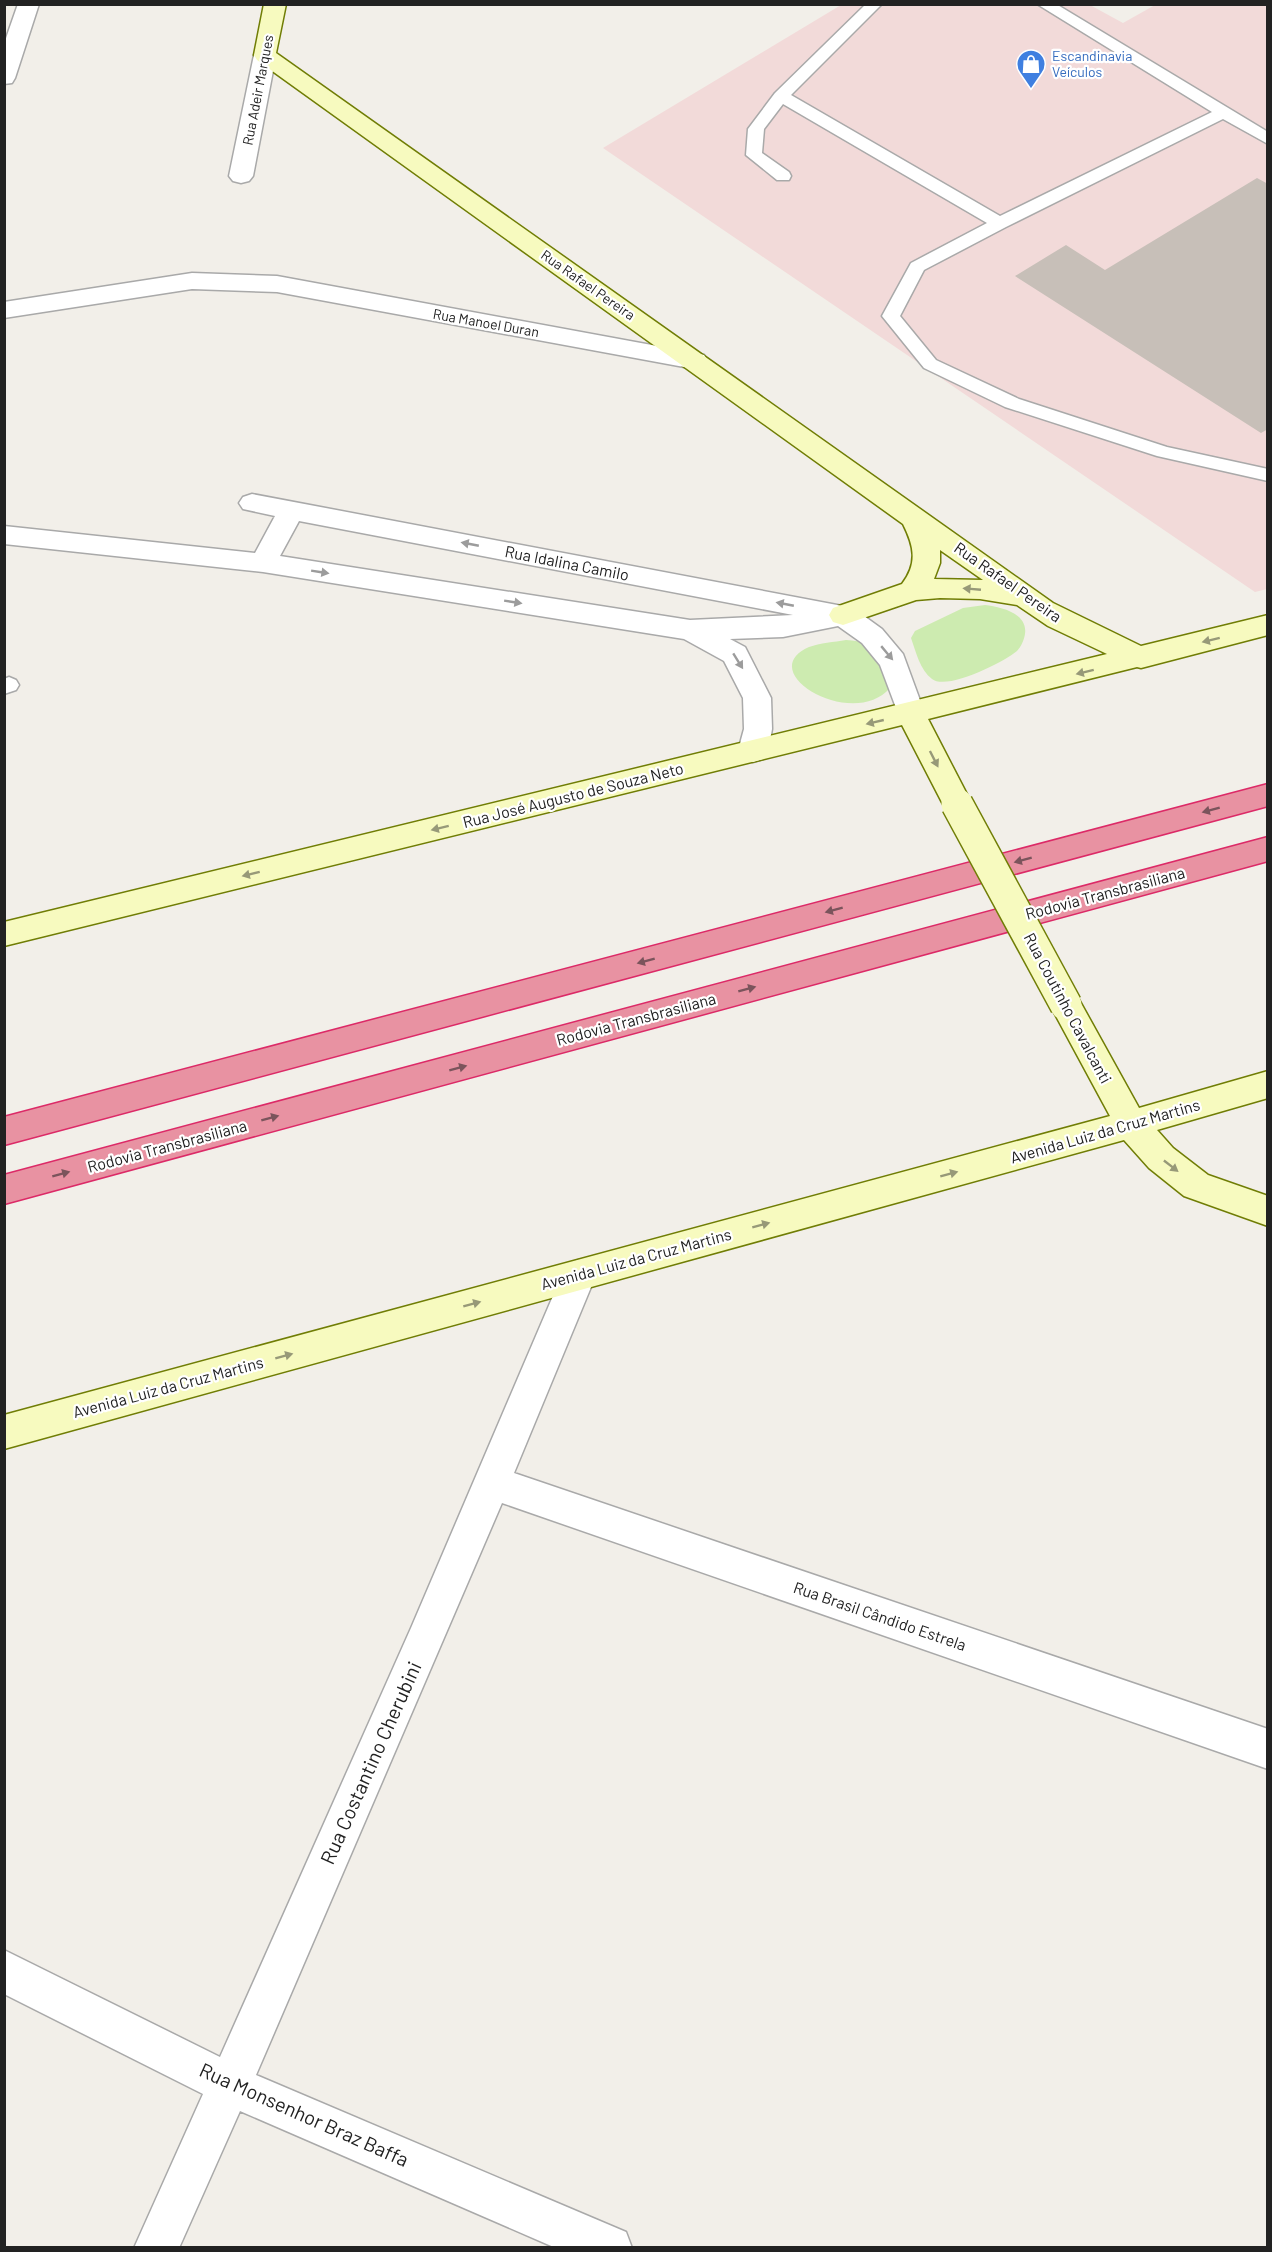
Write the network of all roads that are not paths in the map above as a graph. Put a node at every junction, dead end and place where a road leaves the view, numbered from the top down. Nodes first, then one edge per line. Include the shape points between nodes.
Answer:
1 (29, 4) edge
2 (275, 4) edge
3 (875, 4) edge
4 (1044, 4) edge
5 (265, 55) junction
6 (4, 78) edge
7 (780, 96) junction
8 (1222, 113) junction
9 (1268, 139) edge
10 (241, 176) dead end
11 (783, 176) dead end
12 (1000, 223) junction
13 (4, 310) edge
14 (695, 361) junction
15 (1263, 470) edge
16 (252, 502) dead end
17 (292, 510) junction
18 (912, 515) junction
19 (4, 535) edge
20 (263, 563) junction
21 (911, 592) junction
22 (1030, 599) junction
23 (843, 615) junction
24 (1268, 625) edge
25 (690, 630) junction
26 (1141, 658) junction
27 (910, 714) junction
28 (753, 751) junction
29 (1268, 795) edge
30 (1268, 849) edge
31 (4, 934) edge
32 (1268, 1084) edge
33 (1131, 1124) junction
34 (4, 1131) edge
35 (4, 1190) edge
36 (1268, 1211) edge
37 (579, 1275) junction
38 (4, 1432) edge
39 (493, 1483) junction
40 (1268, 1749) edge
41 (4, 1971) edge
42 (230, 2085) junction
43 (156, 2247) edge
44 (610, 2247) edge

1 - 6 street
2 - 5 main road, Rua Adeir Marques
3 - 7 lane
4 - 8 lane
5 - 10 street, Rua Adeir Marques
5 - 14 main road, Rua Rafael Pereira
7 - 11 lane via 756,129 754,154
7 - 12 lane
8 - 9 lane
8 - 12 lane
12 - 15 lane via 917,267 891,316 930,364 1012,403 1164,452
13 - 14 street, Rua Manoel Duran via 192,281 277,284
14 - 18 main road, Rua Rafael Pereira
16 - 17 street, Rua Idalina Camilo
17 - 20 street
23 -> 17 street, Rua Idalina Camilo
18 - 21 main road, Rua Rafael Pereira via 928,550 928,566
18 - 22 main road, Rua Rafael Pereira
19 - 20 street, Rua Idalina Camilo
20 -> 25 street, Rua Idalina Camilo
22 -> 21 main road, Rua Idalina Camilo via 967,588
21 - 23 main road, Rua Idalina Camilo
22 - 26 main road, Rua Rafael Pereira via 1058,619
23 - 25 street, Rua Idalina Camilo via 783,627
23 -> 27 street, Rua Idalina Camilo via 872,636 893,661
24 -> 26 main road, Rua José Augusto de Souza Neto
25 -> 28 street, Rua Idalina Camilo via 735,654 757,698 758,729
26 -> 27 main road, Rua José Augusto de Souza Neto
27 -> 28 main road, Rua José Augusto de Souza Neto
27 -> 33 main road, Rua Coutinho Cavalcanti, bridge
28 -> 31 main road, Rua José Augusto de Souza Neto
29 -> 34 highway
35 -> 30 highway, Rodovia Transbrasiliana
32 - 33 main road, Avenida Luiz da Cruz Martins
33 -> 36 main road, Rua Coutinho Cavalcanti via 1161,1158 1196,1186
37 -> 33 main road, Avenida Luiz da Cruz Martins
38 -> 37 main road, Avenida Luiz da Cruz Martins
37 - 39 street, Rua Costantino Cherubini
39 - 40 street, Rua Brasil Cândido Estrela
39 - 42 street, Rua Costantino Cherubini
41 - 42 street, Rua Monsenhor Braz Baffa
42 - 43 street, Rua Costantino Cherubini
42 - 44 street, Rua Monsenhor Braz Baffa

